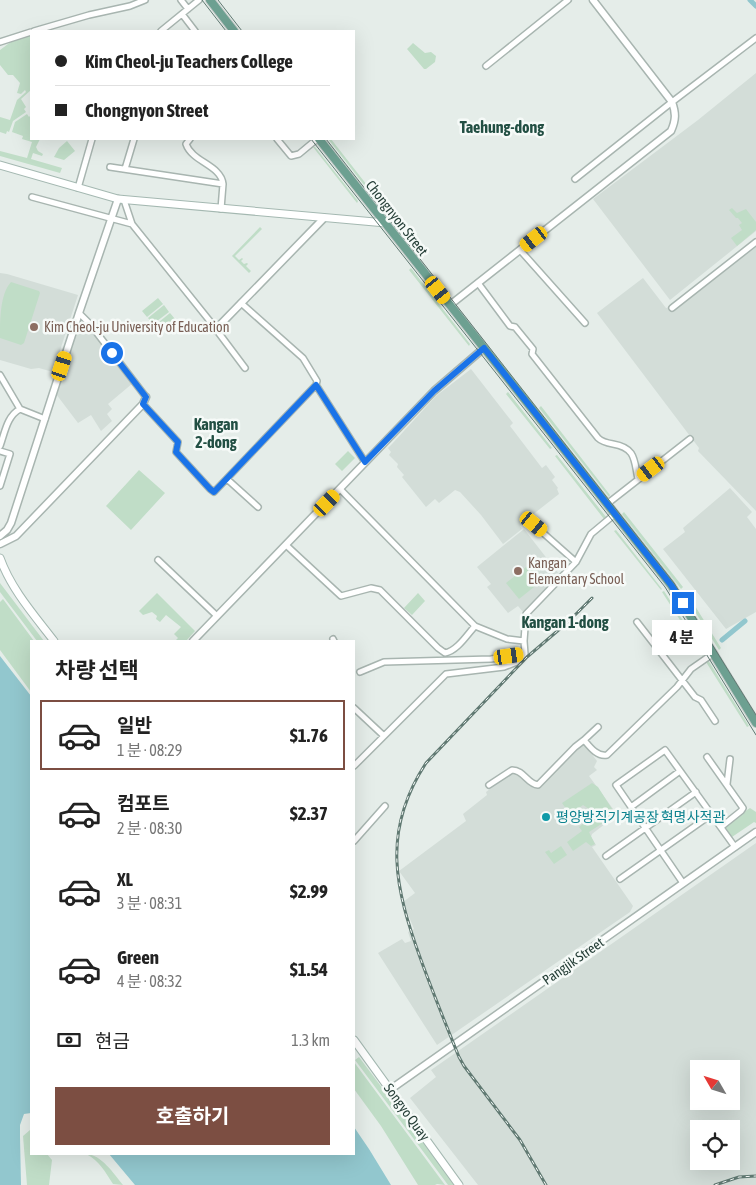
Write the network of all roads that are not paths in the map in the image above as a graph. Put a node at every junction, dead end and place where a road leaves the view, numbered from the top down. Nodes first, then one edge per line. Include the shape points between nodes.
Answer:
1 (145, 0) edge
2 (181, 0) edge
3 (199, 0) edge
4 (210, 0) edge
5 (568, 0) edge
6 (592, 0) edge
7 (188, 9) junction
8 (182, 14) junction
9 (39, 30) edge
10 (162, 30) edge
11 (194, 30) edge
12 (233, 30) edge
13 (30, 33) edge
14 (756, 38) edge
15 (0, 42) edge
16 (486, 66) dead end
17 (672, 102) junction
18 (92, 140) edge
19 (134, 140) edge
20 (189, 140) edge
21 (278, 140) edge
22 (317, 140) edge
23 (319, 140) edge
24 (0, 165) edge
25 (110, 167) dead end
26 (125, 169) junction
27 (575, 179) dead end
28 (223, 184) junction
29 (78, 188) junction
30 (32, 197) dead end
31 (121, 199) junction
32 (222, 209) junction
33 (113, 218) junction
34 (324, 218) junction
35 (386, 223) junction
36 (132, 224) junction
37 (756, 242) edge
38 (520, 250) junction
39 (721, 259) dead end
40 (726, 265) junction
41 (478, 283) junction
42 (241, 303) junction
43 (450, 305) junction
44 (672, 308) dead end
45 (78, 313) junction
46 (585, 323) dead end
47 (215, 330) junction
48 (484, 348) junction
49 (245, 368) dead end
50 (7, 372) dead end
51 (0, 375) edge
52 (316, 385) junction
53 (146, 397) joint
54 (143, 404) junction
55 (20, 409) junction
56 (45, 419) junction
57 (690, 439) dead end
58 (0, 446) edge
59 (0, 451) edge
60 (365, 462) junction
61 (227, 479) junction
62 (638, 479) junction
63 (0, 486) edge
64 (340, 489) junction
65 (607, 504) junction
66 (258, 507) dead end
67 (615, 514) junction
68 (534, 524) dead end
69 (0, 536) edge
70 (0, 544) edge
71 (286, 545) junction
72 (0, 558) edge
73 (158, 560) dead end
74 (576, 562) junction
75 (217, 616) junction
76 (637, 622) dead end
77 (475, 626) junction
78 (53, 640) edge
79 (195, 640) edge
80 (524, 641) junction
81 (714, 653) junction
82 (525, 654) junction
83 (360, 672) dead end
84 (682, 679) junction
85 (355, 709) edge
86 (715, 721) dead end
87 (756, 723) edge
88 (598, 727) dead end
89 (384, 736) junction
90 (584, 740) junction
91 (707, 757) dead end
92 (730, 759) dead end
93 (355, 765) edge
94 (680, 771) junction
95 (727, 784) junction
96 (489, 785) dead end
97 (696, 792) junction
98 (385, 806) dead end
99 (631, 806) junction
100 (712, 814) junction
101 (645, 827) junction
102 (721, 827) junction
103 (756, 832) edge
104 (355, 840) edge
105 (736, 847) junction
106 (661, 850) junction
107 (606, 856) dead end
108 (620, 879) dead end
109 (684, 883) junction
110 (355, 1041) edge
111 (391, 1089) junction
112 (460, 1185) edge

1 - 9 street
2 - 7 street
3 - 7 street
4 - 12 main road
5 - 16 street
6 - 17 street
7 - 8 street
8 - 10 street
8 - 11 street
13 - 15 street
14 - 17 street
17 - 27 street
17 - 38 street via 676,111 671,132
18 - 29 street
19 - 26 street
20 - 28 street via 187,148 219,174
21 - 22 street via 291,156 299,154
23 - 35 main road, Chongnyon Street
24 - 29 main road
25 - 26 street
26 - 28 street
28 - 32 street
29 - 31 main road
30 - 33 street
31 - 32 main road
31 - 33 street
31 - 36 street
32 - 34 main road
33 - 36 street
33 - 45 street
34 - 35 main road
34 - 42 street
35 - 43 main road, Chongnyon Street
36 - 47 street
37 - 40 street
38 - 41 street
38 - 46 street
39 - 40 street
40 - 44 street
41 - 43 street
41 - 62 street via 510,326 515,327 533,349 532,354 598,438 626,448 634,457
42 - 47 street
42 - 52 street via 303,358 318,381
43 - 48 main road, Chongnyon Street
45 - 53 street
45 - 56 street
47 - 49 street
48 - 60 street via 434,391
48 - 65 main road, Chongnyon Street
50 - 51 street
51 - 55 street
52 - 60 street
52 - 61 street
53 - 54 street
54 - 61 street via 178,442 176,452 210,489 214,492
54 - 70 street via 16,536
55 - 56 street
55 - 58 street via 10,417
56 - 69 street via 11,523
57 - 62 street
59 - 63 street via 10,454
60 - 64 street
61 - 66 street
62 - 65 street
64 - 71 street
64 - 77 street
65 - 67 main road, Chongnyon Street
67 - 74 street via 591,534
67 - 81 main road, Chongnyon Street via 671,585
68 - 74 street
71 - 75 street
71 - 77 street via 341,596 371,588 380,590 445,653 454,649
72 - 78 main road via 12,583
73 - 75 street
74 - 80 street via 526,614
75 - 79 street
76 - 84 street
77 - 80 street via 507,639
80 - 82 street
81 - 84 street
81 - 87 main road, Chongnyon Street
82 - 83 street via 491,659 384,662
82 - 89 street via 517,662 504,667 446,674
84 - 86 street
84 - 90 street via 607,755 598,754
85 - 89 street
88 - 90 street
89 - 93 street
90 - 96 street via 538,785 533,785 516,770
91 - 95 street
92 - 95 street
94 - 97 street
94 - 99 street
94 - 99 street via 665,750 616,785
95 - 102 street via 743,808
97 - 100 street
97 - 101 street
98 - 104 street
99 - 101 street
100 - 102 street
100 - 106 street
101 - 106 street
101 - 107 street
102 - 105 street
103 - 105 street, Pangjik Street
105 - 109 street, Pangjik Street
106 - 108 street
106 - 109 street
109 - 111 street, Pangjik Street
110 - 111 main road, Songyo Quay
111 - 112 main road, Songyo Quay

